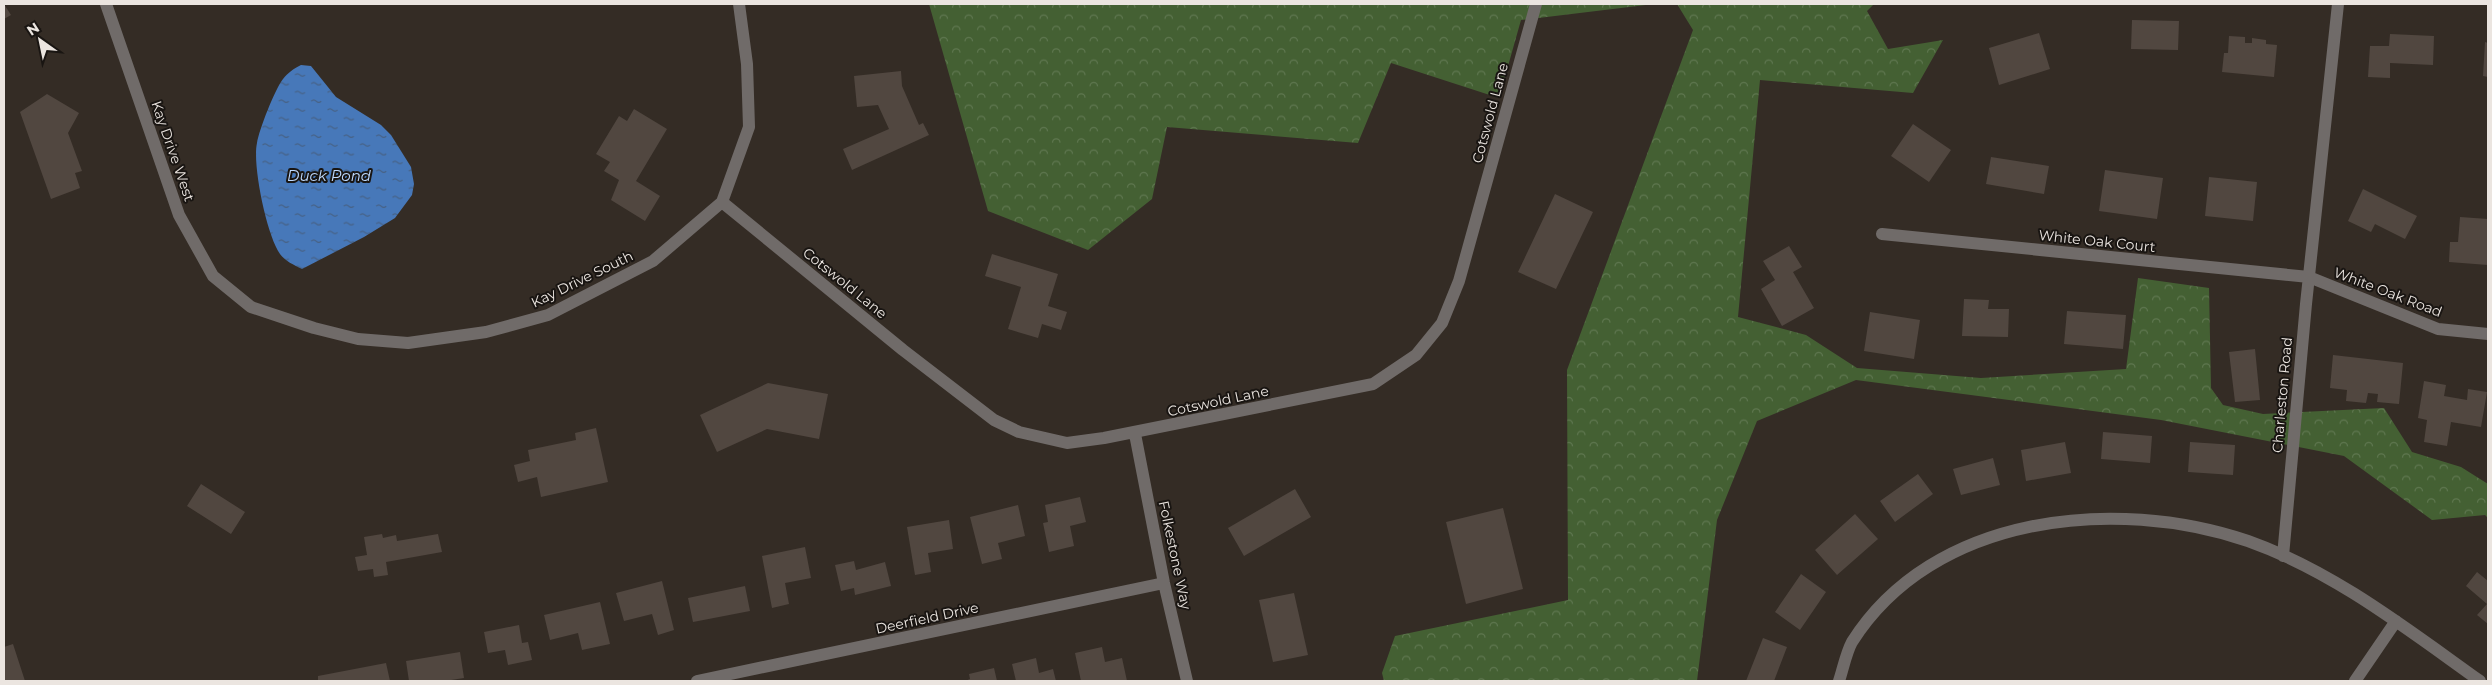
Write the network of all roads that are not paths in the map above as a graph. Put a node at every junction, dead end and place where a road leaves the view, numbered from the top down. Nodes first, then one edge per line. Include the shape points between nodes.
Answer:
1 (106, 4) edge
2 (739, 4) edge
3 (1536, 4) edge
4 (2338, 4) edge
5 (722, 202) junction
6 (1882, 234) dead end
7 (2309, 277) junction
8 (235, 294) joint
9 (2488, 334) edge
10 (1135, 434) junction
11 (2283, 556) junction
12 (1164, 583) junction
13 (2396, 622) junction
14 (697, 681) edge
15 (1187, 681) edge
16 (1838, 681) edge
17 (2355, 681) edge
18 (2480, 681) edge

1 - 8 street, Kay Drive West via 179,216 213,276
2 - 5 street via 747,64 749,127
3 - 10 street, Cotswold Lane via 1459,281 1442,323 1416,355 1373,384
4 - 7 street, Charleston Road
5 - 8 street, Kay Drive South via 653,261 548,315 486,332 408,343 358,339 251,307
5 - 10 street, Cotswold Lane via 902,350 994,420 1019,432 1067,443
6 - 7 street, White Oak Court
7 - 9 street, White Oak Road via 2438,329
7 - 11 street, Charleston Road
10 - 12 street, Folkestone Way
11 - 13 street via 2310,567
11 - 16 street via 2247,541 2184,525 2119,518 2052,522 1989,537 1930,564 1885,599 1851,644
12 - 14 street, Deerfield Drive
12 - 15 street, Folkestone Way
13 - 17 street
13 - 18 street

